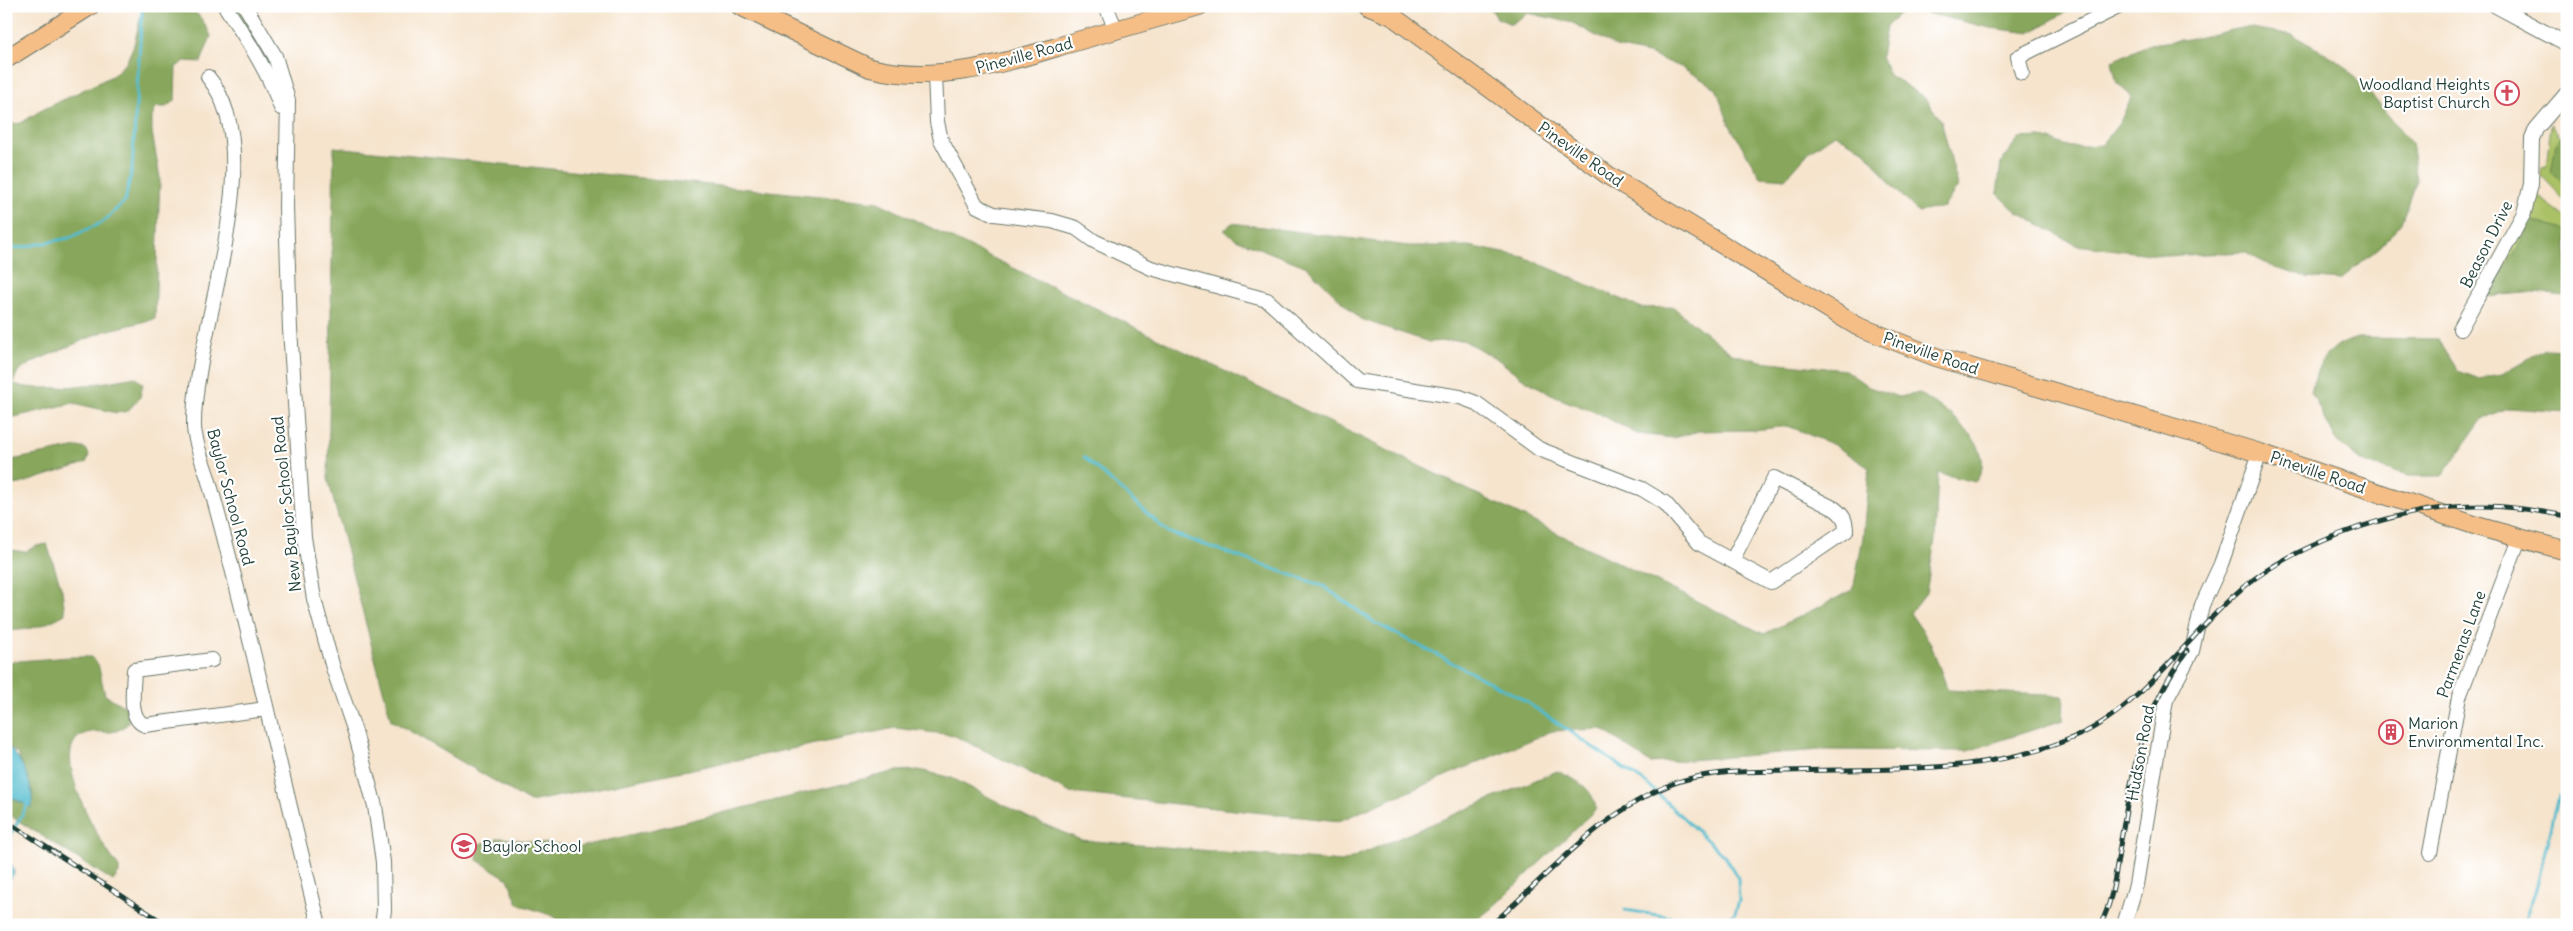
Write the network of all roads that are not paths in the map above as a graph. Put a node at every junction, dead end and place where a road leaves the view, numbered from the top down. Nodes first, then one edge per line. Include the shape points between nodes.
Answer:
1 (90, 6) edge
2 (225, 6) edge
3 (245, 6) edge
4 (740, 6) edge
5 (1106, 6) edge
6 (1199, 6) edge
7 (1367, 6) edge
8 (2120, 6) edge
9 (2496, 6) edge
10 (1391, 11) edge
11 (1116, 30) junction
12 (2567, 44) edge
13 (6, 59) edge
14 (2022, 73) dead end
15 (934, 74) junction
16 (208, 77) dead end
17 (2567, 93) edge
18 (288, 130) junction
19 (2460, 329) dead end
20 (2260, 453) junction
21 (2519, 538) junction
22 (2567, 551) edge
23 (1732, 561) junction
24 (212, 660) dead end
25 (266, 708) junction
26 (2430, 853) dead end
27 (319, 925) edge
28 (382, 925) edge
29 (2124, 925) edge

1 - 13 main road
2 - 18 street, New Baylor School Road via 276,93
3 - 18 street, New Baylor School Road via 275,56 288,100
4 - 15 main road, Pineville Road via 870,68 891,73
5 - 11 street
6 - 11 main road, Pineville Road
7 - 10 main road, Pineville Road
8 - 14 street via 2018,57
9 - 12 street
10 - 20 main road, Pineville Road via 1609,176 1856,326 1936,358
11 - 15 main road, Pineville Road via 983,68
15 - 23 street via 941,140 977,206 994,214 1052,221 1076,228 1094,241 1151,268 1267,300 1357,382 1460,397 1476,404 1540,449 1642,489 1666,504 1699,543
16 - 25 street, Baylor School Road via 220,91 234,147 234,169 228,227 207,332 194,429
17 - 19 street, Beason Drive via 2536,129 2532,139 2531,184 2524,213
18 - 28 street, New Baylor School Road via 286,207 290,329 304,537 314,600 375,806 382,862
20 - 21 main road, Pineville Road
20 - 29 street, Hudson Road via 2221,564 2202,605 2192,651 2166,700 2136,885
21 - 22 main road, Pineville Road
21 - 26 street, Parmenas Lane via 2459,697
23 - 23 street via 1771,582 1846,531 1846,524 1835,509 1774,478
24 - 25 street via 134,670 134,709 138,720 145,725
25 - 27 street, Baylor School Road

